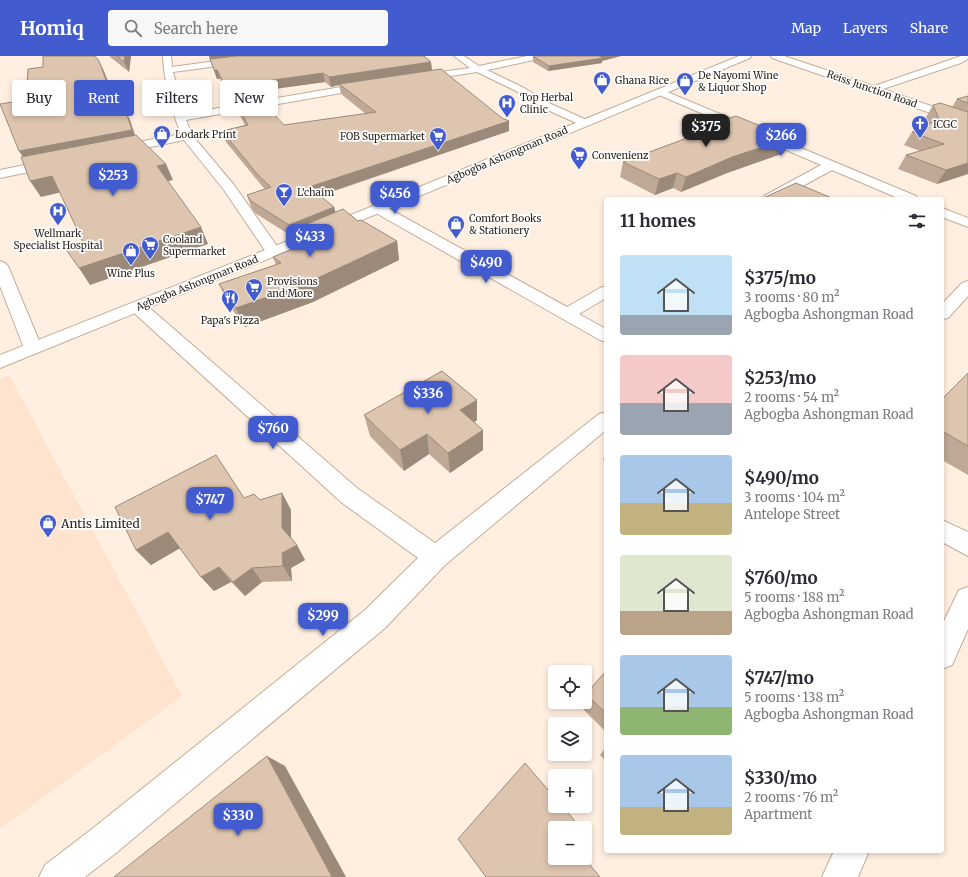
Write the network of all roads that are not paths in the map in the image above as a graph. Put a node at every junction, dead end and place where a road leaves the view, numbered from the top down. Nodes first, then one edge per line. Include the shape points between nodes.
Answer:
1 (167, 56) edge
2 (271, 56) edge
3 (458, 56) edge
4 (539, 56) edge
5 (747, 56) edge
6 (775, 56) edge
7 (967, 56) edge
8 (958, 61) junction
9 (968, 64) edge
10 (478, 69) junction
11 (168, 70) junction
12 (409, 79) edge
13 (378, 84) edge
14 (874, 89) junction
15 (660, 92) junction
16 (180, 118) junction
17 (585, 122) junction
18 (968, 123) edge
19 (187, 136) junction
20 (109, 152) edge
21 (62, 161) edge
22 (831, 165) junction
23 (0, 174) edge
24 (773, 197) edge
25 (906, 197) edge
26 (379, 208) junction
27 (944, 213) edge
28 (968, 223) edge
29 (273, 252) junction
30 (0, 266) edge
31 (968, 286) edge
32 (604, 292) edge
33 (138, 307) junction
34 (944, 312) edge
35 (567, 314) junction
36 (604, 335) edge
37 (33, 348) junction
38 (0, 362) edge
39 (604, 421) edge
40 (944, 531) edge
41 (968, 544) edge
42 (436, 557) junction
43 (968, 599) edge
44 (944, 651) edge
45 (851, 853) edge
46 (57, 877) edge
47 (840, 877) edge

1 - 11 street
2 - 11 street
3 - 10 street
4 - 10 street
5 - 15 street, Agbogba Ashongman Road
6 - 14 street, Reiss Junction Road
7 - 8 street
8 - 9 street
8 - 14 street
10 - 12 street
10 - 17 street via 547,106
11 - 16 street
13 - 16 street
14 - 18 street, Reiss Junction Road
15 - 17 street, Agbogba Ashongman Road
15 - 22 street
16 - 19 street
17 - 26 street, Agbogba Ashongman Road
19 - 20 street
19 - 29 street via 229,188
21 - 23 street
22 - 24 street
22 - 25 street
26 - 29 street, Agbogba Ashongman Road
26 - 35 street
27 - 28 street
29 - 33 street, Agbogba Ashongman Road
30 - 37 street
31 - 34 street
32 - 35 street
33 - 37 street, Agbogba Ashongman Road
33 - 42 street via 349,495
35 - 36 street
37 - 38 street, Agbogba Ashongman Road
39 - 42 street
40 - 41 street
42 - 46 street via 375,620 104,842
43 - 44 street
45 - 47 street

